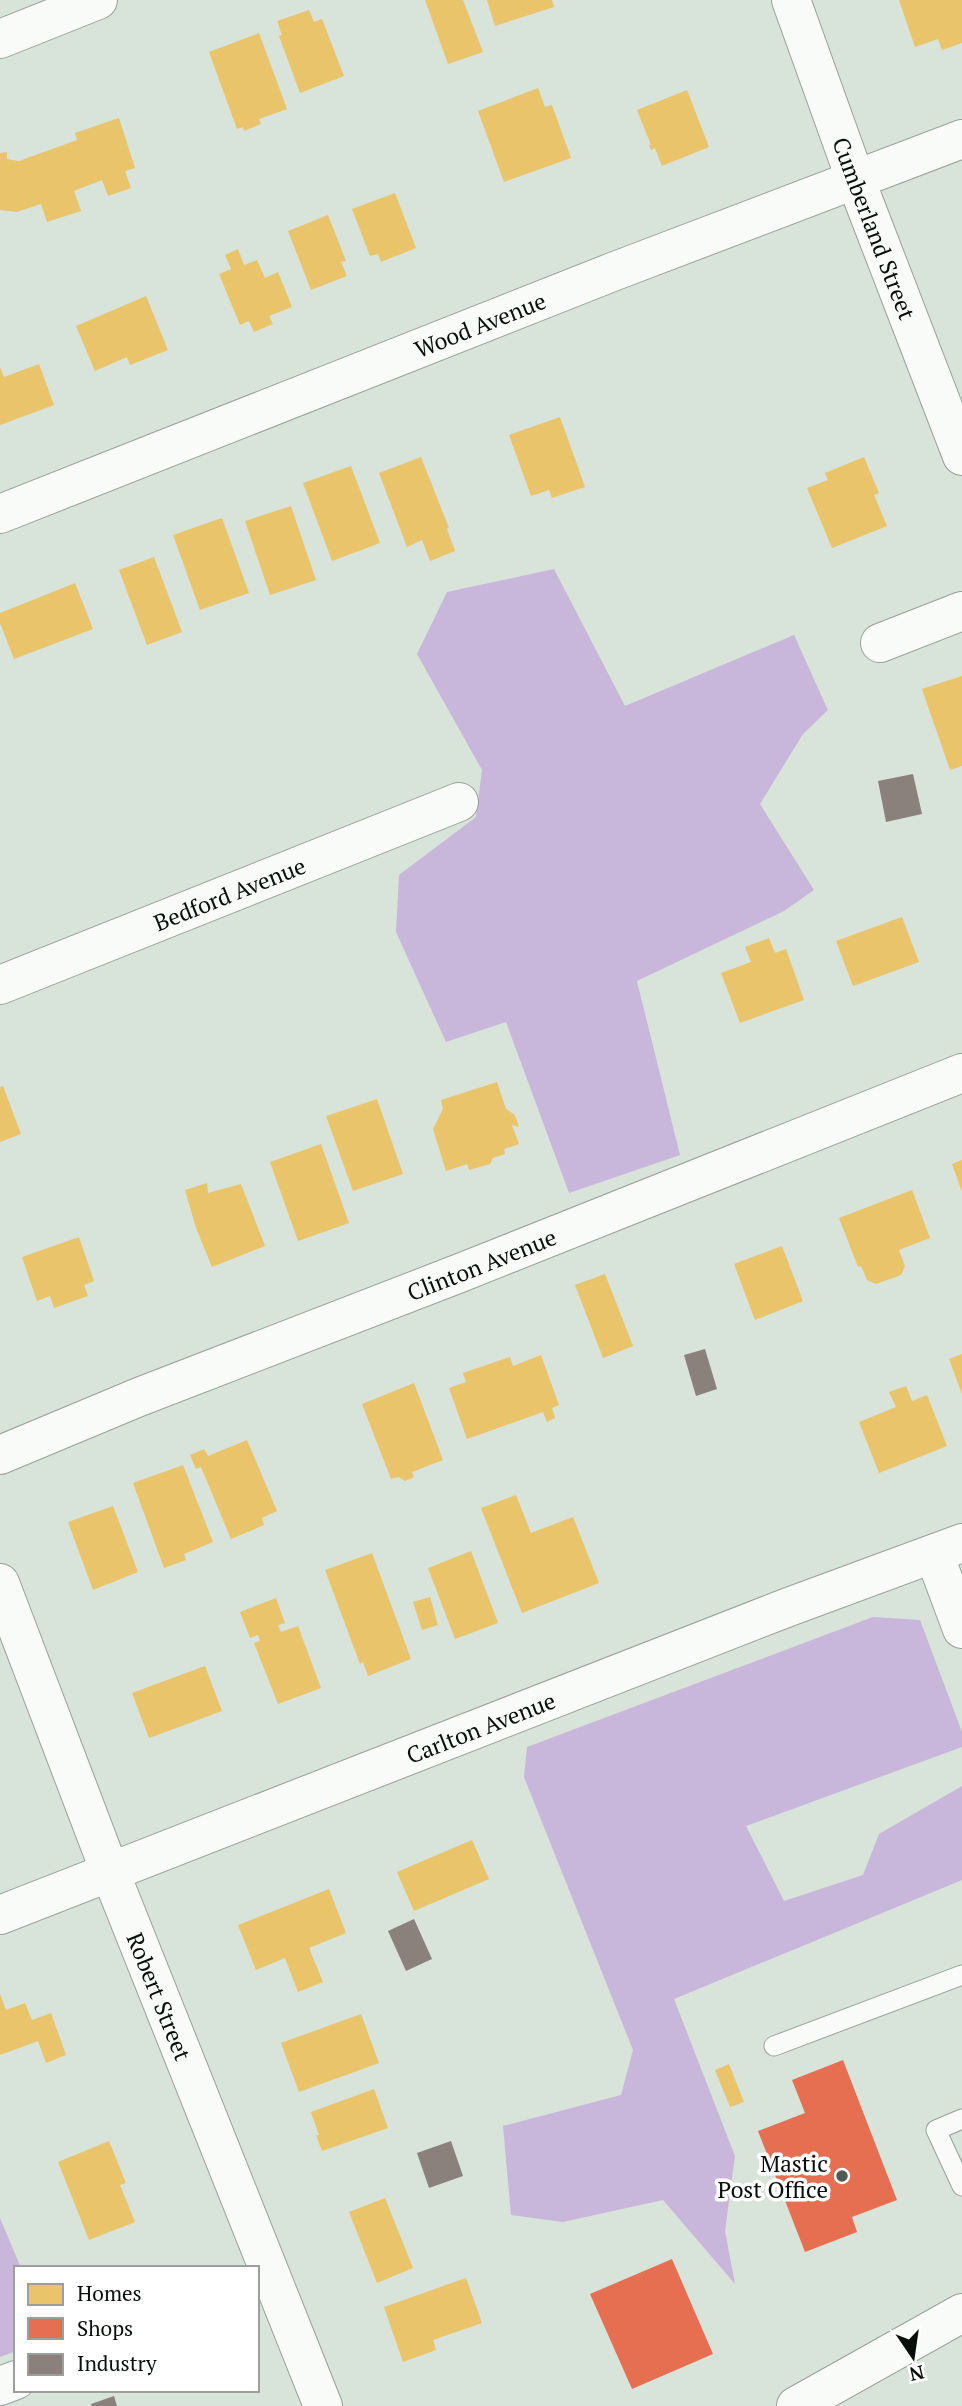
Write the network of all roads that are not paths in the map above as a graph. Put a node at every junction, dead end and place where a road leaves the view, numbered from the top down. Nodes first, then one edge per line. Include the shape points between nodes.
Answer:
1 (98, 0) edge
2 (790, 0) edge
3 (0, 39) edge
4 (962, 139) edge
5 (856, 181) junction
6 (962, 456) edge
7 (0, 514) edge
8 (962, 611) edge
9 (880, 643) dead end
10 (459, 802) dead end
11 (0, 985) edge
12 (962, 1073) edge
13 (0, 1455) edge
14 (948, 1549) edge
15 (0, 1583) edge
16 (962, 1629) edge
17 (110, 1872) junction
18 (0, 1915) edge
19 (962, 1975) edge
20 (774, 2046) dead end
21 (962, 2119) edge
22 (962, 2186) edge
23 (265, 2280) edge
24 (962, 2313) edge
25 (805, 2404) edge
26 (323, 2406) edge

1 - 3 street
2 - 5 street, Cumberland Street
4 - 5 street, Wood Avenue
5 - 6 street, Cumberland Street
5 - 7 street, Wood Avenue
8 - 9 street
10 - 11 street, Bedford Avenue
12 - 13 street, Clinton Avenue
14 - 16 street
14 - 17 street, Carlton Avenue
15 - 17 street, Robert Street
17 - 18 street, Carlton Avenue
17 - 23 street, Robert Street
19 - 20 lane
21 - 22 lane via 936,2130
23 - 26 street, Robert Street
24 - 25 street

